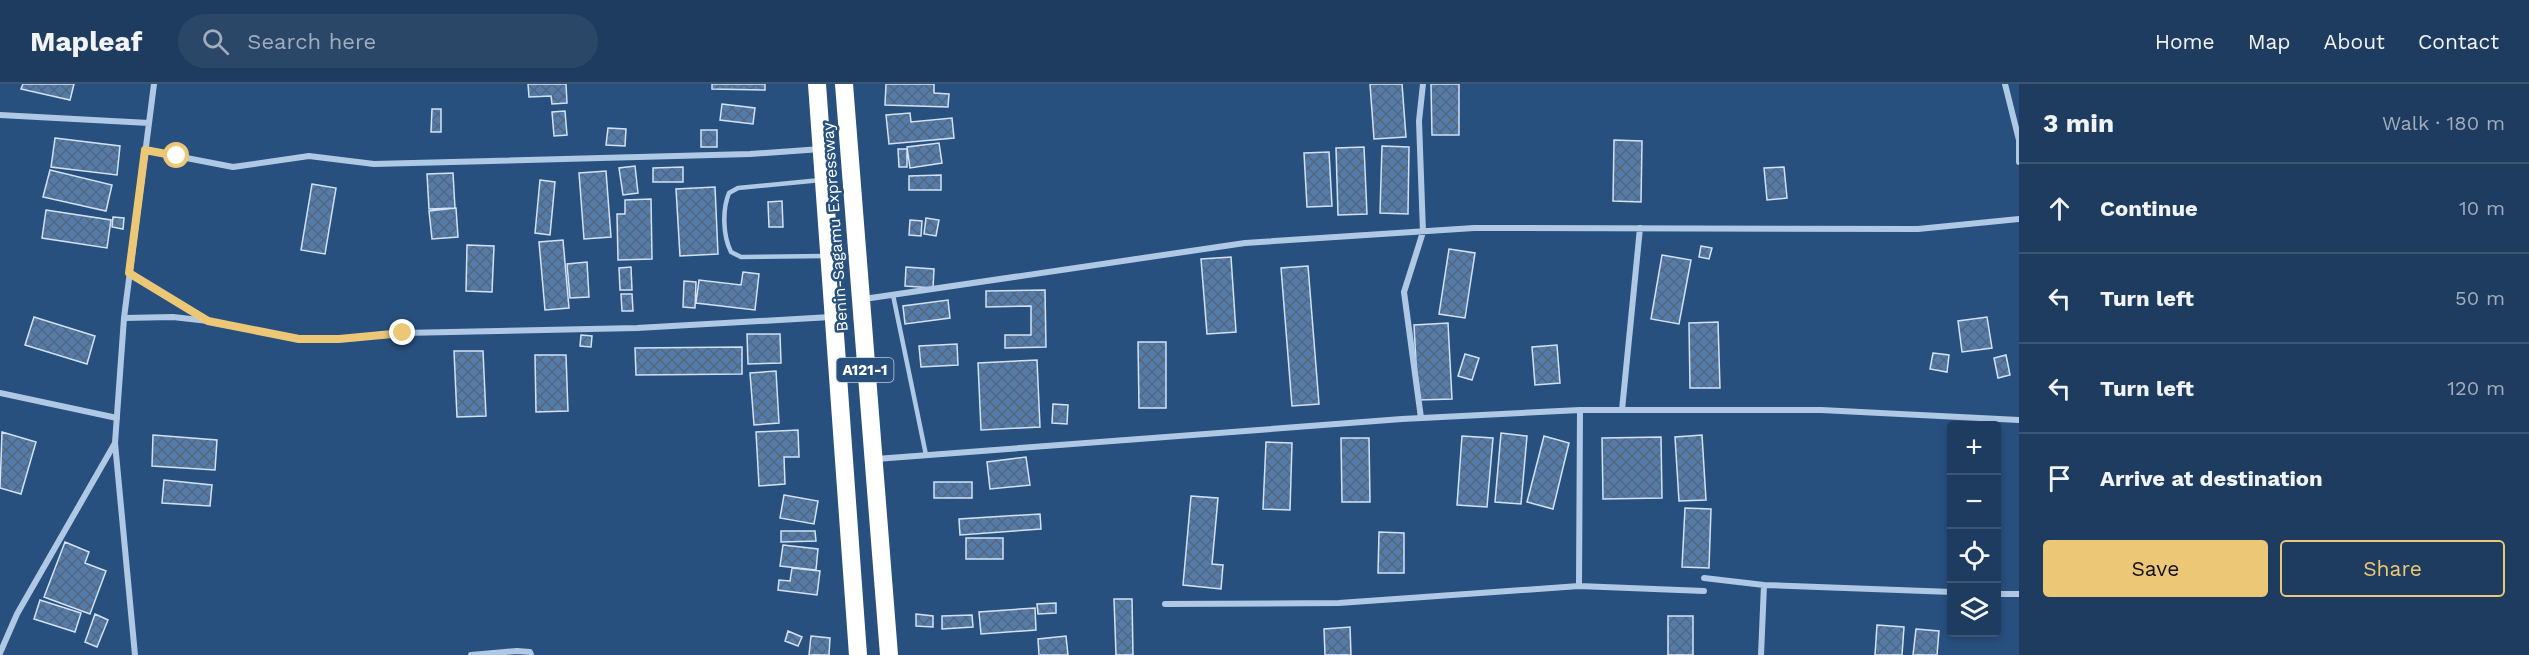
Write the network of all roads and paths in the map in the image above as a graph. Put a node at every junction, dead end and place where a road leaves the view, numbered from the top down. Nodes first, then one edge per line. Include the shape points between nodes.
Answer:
1 (154, 84) edge
2 (817, 84) edge
3 (844, 84) edge
4 (1423, 84) edge
5 (2005, 84) edge
6 (0, 115) edge
7 (149, 123) junction
8 (821, 149) junction
9 (145, 150) junction
10 (2019, 162) edge
11 (823, 180) junction
12 (2019, 219) edge
13 (1640, 228) junction
14 (1423, 232) junction
15 (828, 256) junction
16 (129, 273) junction
17 (893, 295) junction
18 (860, 299) junction
19 (832, 317) junction
20 (124, 318) junction
21 (208, 321) junction
22 (0, 393) edge
23 (1580, 410) junction
24 (1622, 410) junction
25 (1421, 417) junction
26 (117, 418) junction
27 (2019, 420) edge
28 (115, 443) junction
29 (926, 455) junction
30 (872, 459) junction
31 (1704, 578) dead end
32 (1764, 585) junction
33 (1579, 586) junction
34 (1704, 591) dead end
35 (1947, 592) edge
36 (2001, 594) edge
37 (2019, 594) edge
38 (1165, 604) dead end
39 (0, 653) edge
40 (135, 655) edge
41 (471, 655) edge
42 (531, 655) edge
43 (858, 655) edge
44 (888, 655) edge
45 (1761, 655) edge

1 - 7 street
2 - 8 highway, A121-1
3 - 18 highway, Benin-Sagamu Expressway / A121-1
4 - 14 street via 1419,121
5 - 10 street via 2019,140
6 - 7 street
7 - 9 street
8 - 9 street via 374,164 309,156 233,167
8 - 11 highway, A121-1
9 - 16 street
11 - 15 highway, A121-1
11 - 15 lane via 738,188 729,193 725,203 726,243 731,252 741,257
12 - 13 street via 1918,229
13 - 14 street via 1474,228
13 - 24 street
14 - 17 street via 1245,243
14 - 25 street via 1404,292
15 - 19 highway, A121-1
16 - 20 street
16 - 21 street
17 - 18 street
17 - 29 lane
18 - 30 highway, Benin-Sagamu Expressway / A121-1
19 - 21 street via 637,328 403,333 339,339 299,339
19 - 43 highway, A121-1
20 - 21 street
20 - 26 street
22 - 26 street
23 - 24 street
23 - 25 street
23 - 33 street
24 - 27 street via 1821,410
25 - 29 street
26 - 28 street
28 - 39 street via 22,604
28 - 40 street
29 - 30 street
30 - 44 highway, Benin-Sagamu Expressway / A121-1
31 - 32 street
32 - 35 street
32 - 45 street
33 - 34 street
33 - 38 street via 1339,603
36 - 37 street
41 - 42 street via 517,651

